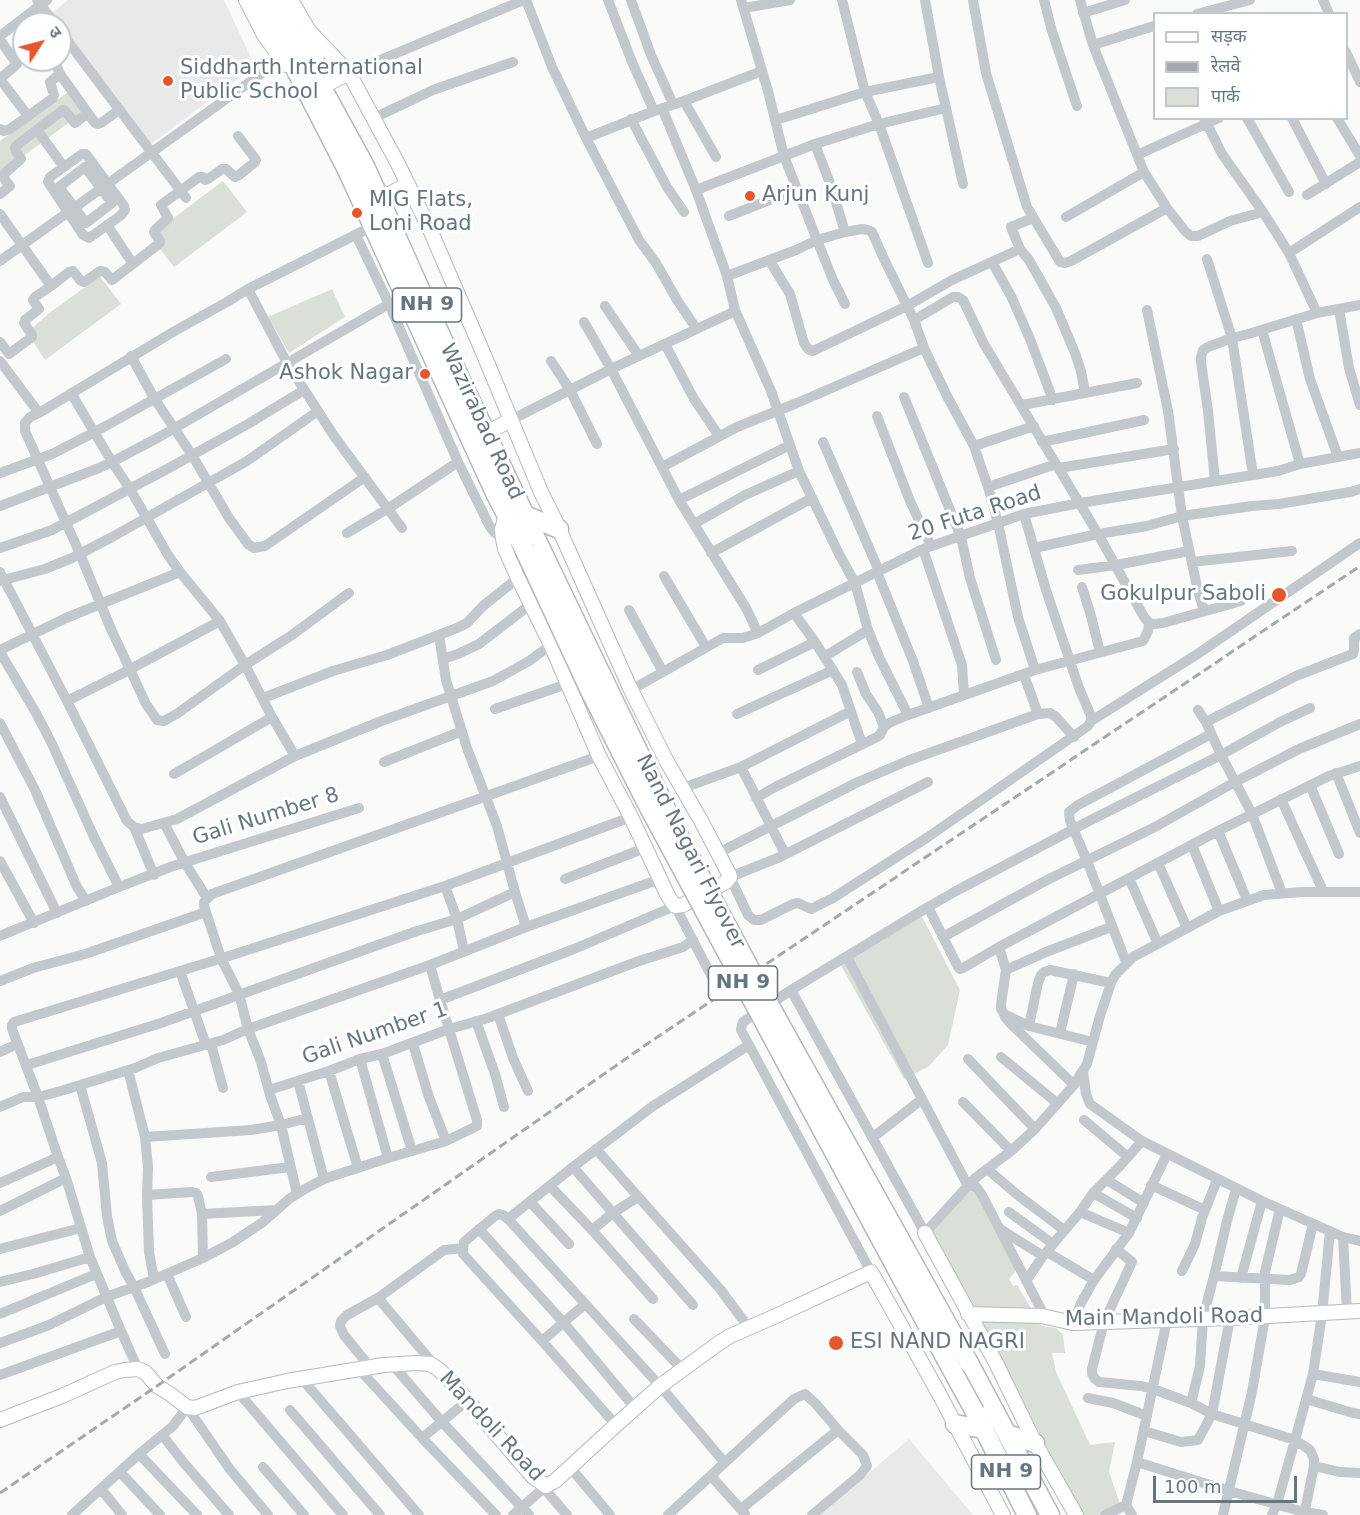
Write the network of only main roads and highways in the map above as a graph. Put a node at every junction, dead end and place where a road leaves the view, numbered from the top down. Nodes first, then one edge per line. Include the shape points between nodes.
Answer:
1 (260, 0) edge
2 (274, 0) edge
3 (292, 43) junction
4 (321, 94) junction
5 (506, 515) joint
6 (525, 515) junction
7 (559, 529) road end
8 (532, 549) junction
9 (955, 1424) road end
10 (984, 1429) junction
11 (1007, 1434) junction
12 (1035, 1443) road end
13 (1027, 1515) edge
14 (1050, 1515) edge

1 - 3 highway, NH 9
2 - 3 highway, NH 9
3 - 4 highway, NH 9
4 - 5 highway, Wazirabad Road / NH 9 via 347,170
4 - 6 highway, Wazirabad Road / NH 9 via 365,166
5 - 8 highway, Nand Nagari Flyover / NH 9
6 - 7 highway
6 - 8 highway, Nand Nagari Flyover / NH 9
8 - 10 highway, Nand Nagari Flyover / NH 9, bridge via 590,691 646,802
8 - 11 highway, Nand Nagari Flyover / NH 9, bridge via 765,997
9 - 10 highway
10 - 13 highway, NH 9
11 - 12 highway
11 - 14 highway, NH 9

